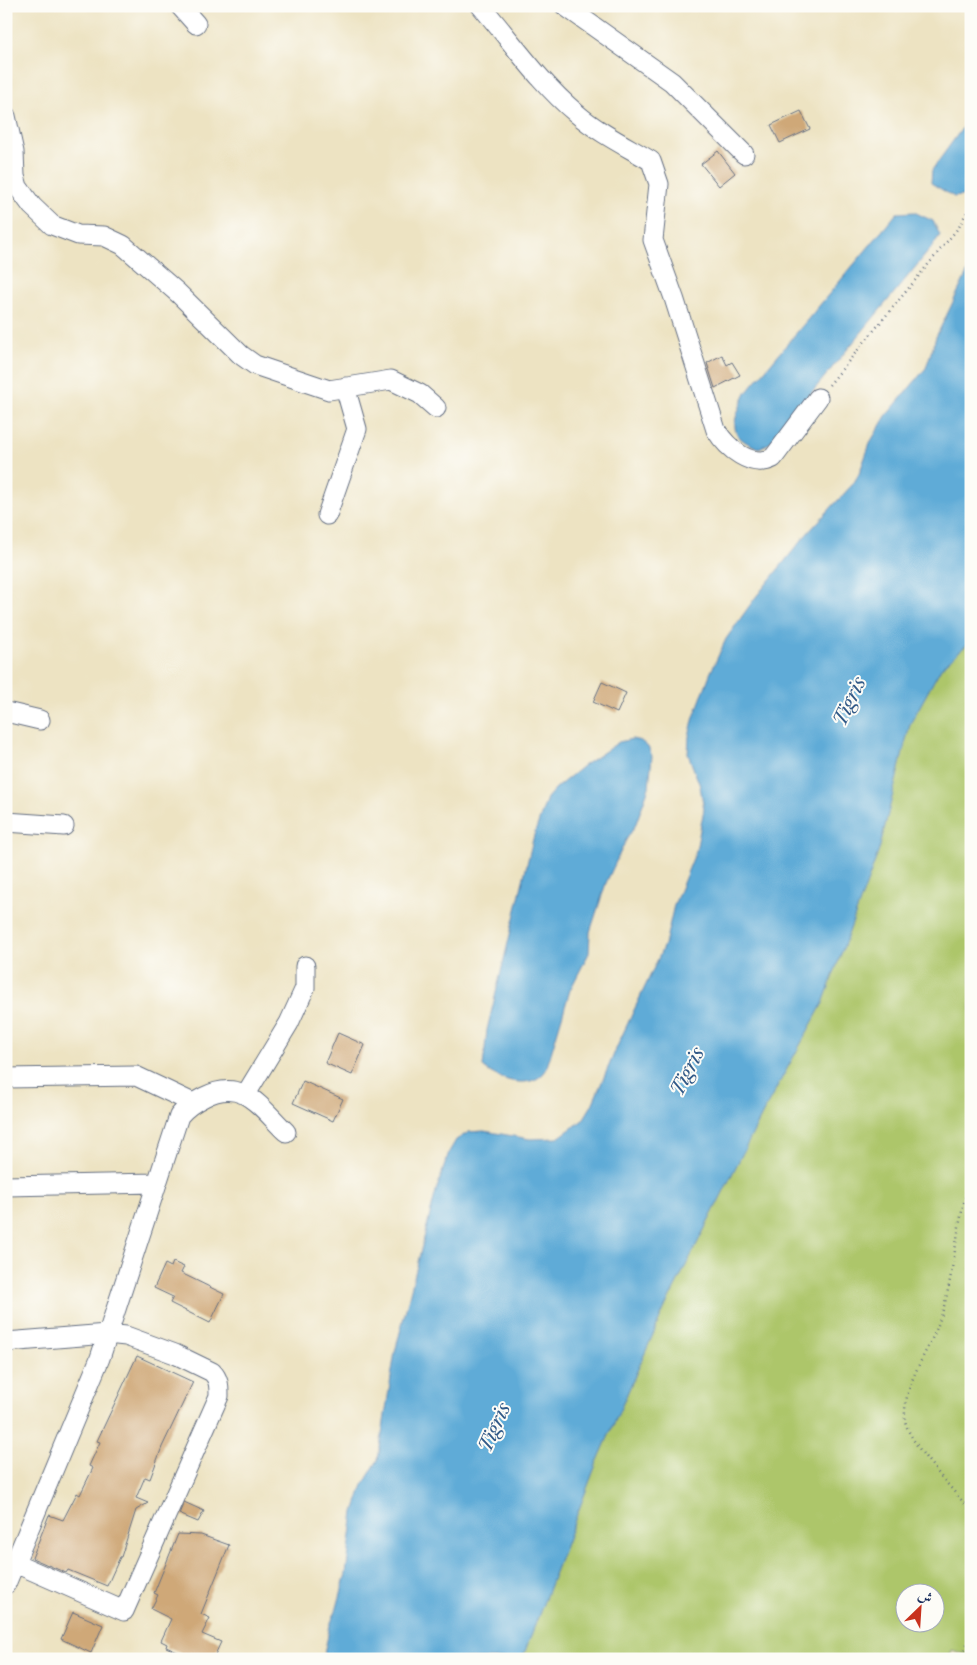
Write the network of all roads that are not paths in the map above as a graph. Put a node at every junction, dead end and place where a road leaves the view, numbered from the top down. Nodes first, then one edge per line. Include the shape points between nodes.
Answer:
1 (180, 6) edge
2 (482, 6) edge
3 (565, 6) edge
4 (196, 24) dead end
5 (6, 116) edge
6 (744, 154) dead end
7 (345, 387) junction
8 (818, 398) road end
9 (436, 408) dead end
10 (327, 515) dead end
11 (6, 712) edge
12 (40, 720) dead end
13 (6, 822) edge
14 (64, 826) dead end
15 (305, 966) dead end
16 (6, 1078) edge
17 (246, 1094) junction
18 (193, 1103) junction
19 (286, 1132) dead end
20 (156, 1183) junction
21 (6, 1186) edge
22 (107, 1334) junction
23 (6, 1342) edge
24 (15, 1563) junction
25 (6, 1584) edge

1 - 4 street
2 - 8 street via 575,112 651,161 656,169 659,184 653,240 716,430 724,442 748,458 768,461
3 - 6 street via 672,82
5 - 7 street via 18,187 52,225 78,235 104,236 123,245 255,365 329,390
7 - 9 street via 391,380 420,394
7 - 10 street via 357,429
11 - 12 street
13 - 14 street
15 - 17 street via 305,988 289,1023
16 - 18 street via 136,1076
17 - 18 street via 222,1089
17 - 19 street
18 - 20 street via 177,1120
20 - 21 street
20 - 22 street
22 - 23 street
22 - 24 street
22 - 24 street via 126,1336 212,1372 216,1376 219,1396 124,1611
24 - 25 street

